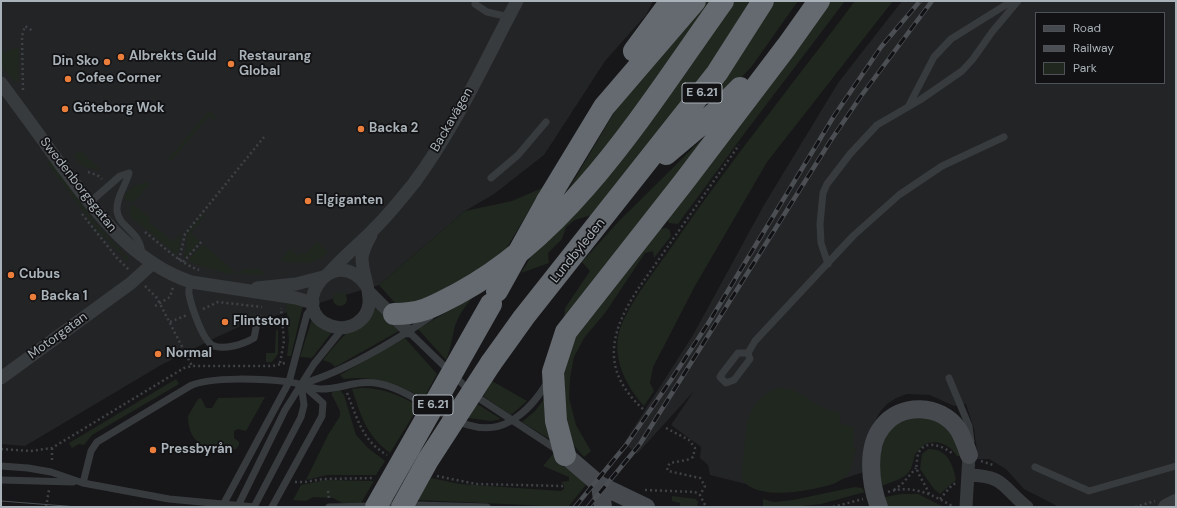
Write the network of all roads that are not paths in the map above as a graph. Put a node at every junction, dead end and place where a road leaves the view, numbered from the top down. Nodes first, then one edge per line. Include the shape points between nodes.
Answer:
1 (517, 1) edge
2 (671, 1) edge
3 (695, 1) edge
4 (723, 1) edge
5 (763, 1) edge
6 (807, 1) edge
7 (819, 1) edge
8 (1012, 1) edge
9 (1018, 1) edge
10 (475, 4) dead end
11 (509, 17) junction
12 (1, 83) edge
13 (604, 107) junction
14 (908, 107) junction
15 (546, 122) dead end
16 (1004, 137) dead end
17 (491, 178) dead end
18 (634, 180) junction
19 (89, 203) junction
20 (373, 230) junction
21 (147, 260) junction
22 (828, 264) junction
23 (326, 276) junction
24 (191, 282) junction
25 (478, 282) junction
26 (239, 289) junction
27 (368, 289) junction
28 (313, 305) junction
29 (394, 314) junction
30 (258, 318) dead end
31 (343, 328) junction
32 (408, 331) junction
33 (748, 353) junction
34 (553, 372) junction
35 (1, 378) edge
36 (949, 378) dead end
37 (289, 382) junction
38 (301, 384) junction
39 (512, 421) junction
40 (565, 455) junction
41 (963, 457) junction
42 (1, 466) edge
43 (1176, 466) edge
44 (1036, 467) dead end
45 (964, 476) junction
46 (1, 480) edge
47 (83, 483) junction
48 (600, 484) junction
49 (1176, 502) edge
50 (872, 503) edge
51 (223, 505) junction
52 (966, 505) edge
53 (238, 506) junction
54 (254, 507) edge
55 (272, 507) edge
56 (328, 507) edge
57 (376, 507) edge
58 (402, 507) edge
59 (487, 507) edge
60 (603, 507) edge
61 (646, 507) edge
62 (1027, 507) edge
63 (1166, 507) edge

1 - 11 street, Backavägen
2 - 13 highway via 620,72
3 - 13 highway, E 6.21
4 - 25 highway via 620,144 569,207 512,258
5 - 18 highway, Lundbyleden / E 6.21 via 717,73
6 - 18 highway via 761,62 717,111
7 - 34 highway via 683,183 575,318 561,343
8 - 14 lane via 951,39 934,57
9 - 14 lane via 962,71
10 - 11 lane via 487,12
11 - 20 street, Backavägen via 449,129 427,164
12 - 19 street, Swedenborgsgatan
13 - 57 highway, E 6.21, bridge via 547,201
14 - 22 lane via 877,125 827,184 823,193 820,224 821,243
15 - 17 lane via 518,155
16 - 22 lane via 942,166 899,195 853,236
18 - 58 highway, Lundbyleden / E 6.21, bridge via 524,317 491,363 428,460
19 - 21 street, Swedenborgsgatan via 110,229
19 - 21 lane via 120,176 128,173 126,185 117,204 118,217 140,241
20 - 23 street, Backavägen
20 - 27 street, Backavägen via 362,257
21 - 24 street, Swedenborgsgatan
21 - 35 street, Motorgatan via 131,283
22 - 33 lane via 755,342
23 - 26 street, Swedenborgsgatan via 296,284
23 - 27 street via 336,271 350,272
23 - 28 street via 314,289
24 - 26 street, Swedenborgsgatan
24 - 30 lane via 189,293 194,312 204,336 212,345 232,346 254,338
25 - 29 highway via 423,312
25 - 32 lane
26 - 28 street, Swedenborgsgatan via 278,304 303,300
27 - 29 street
27 - 31 street via 367,313 357,324
28 - 31 street via 321,320 328,325
28 - 37 lane via 307,314
29 - 32 street
31 - 38 lane
32 - 38 lane via 347,366 317,380
32 - 39 lane via 465,387
33 - 33 lane via 738,353 721,375 723,381 726,383 734,380 750,359
34 - 39 lane via 527,410
34 - 40 highway via 556,420
36 - 41 lane via 969,426 971,442
37 - 38 lane
37 - 47 lane via 208,381 190,386 96,442 91,451
37 - 51 lane
38 - 39 lane via 319,389 368,383 391,387 476,428 502,426
38 - 53 lane via 285,410
38 - 54 lane via 304,405 301,417
38 - 55 lane via 321,400 324,412
39 - 40 lane
40 - 48 main road
41 - 45 street
41 - 50 main road via 958,429 940,413 929,409 904,411 882,427 872,451
42 - 47 lane via 51,472
43 - 44 lane via 1089,491
45 - 52 street
45 - 62 street via 993,478 1009,489
46 - 47 lane
47 - 51 lane via 169,499
48 - 60 main road
48 - 61 main road
49 - 63 street
51 - 53 lane
53 - 54 lane
56 - 59 lane

